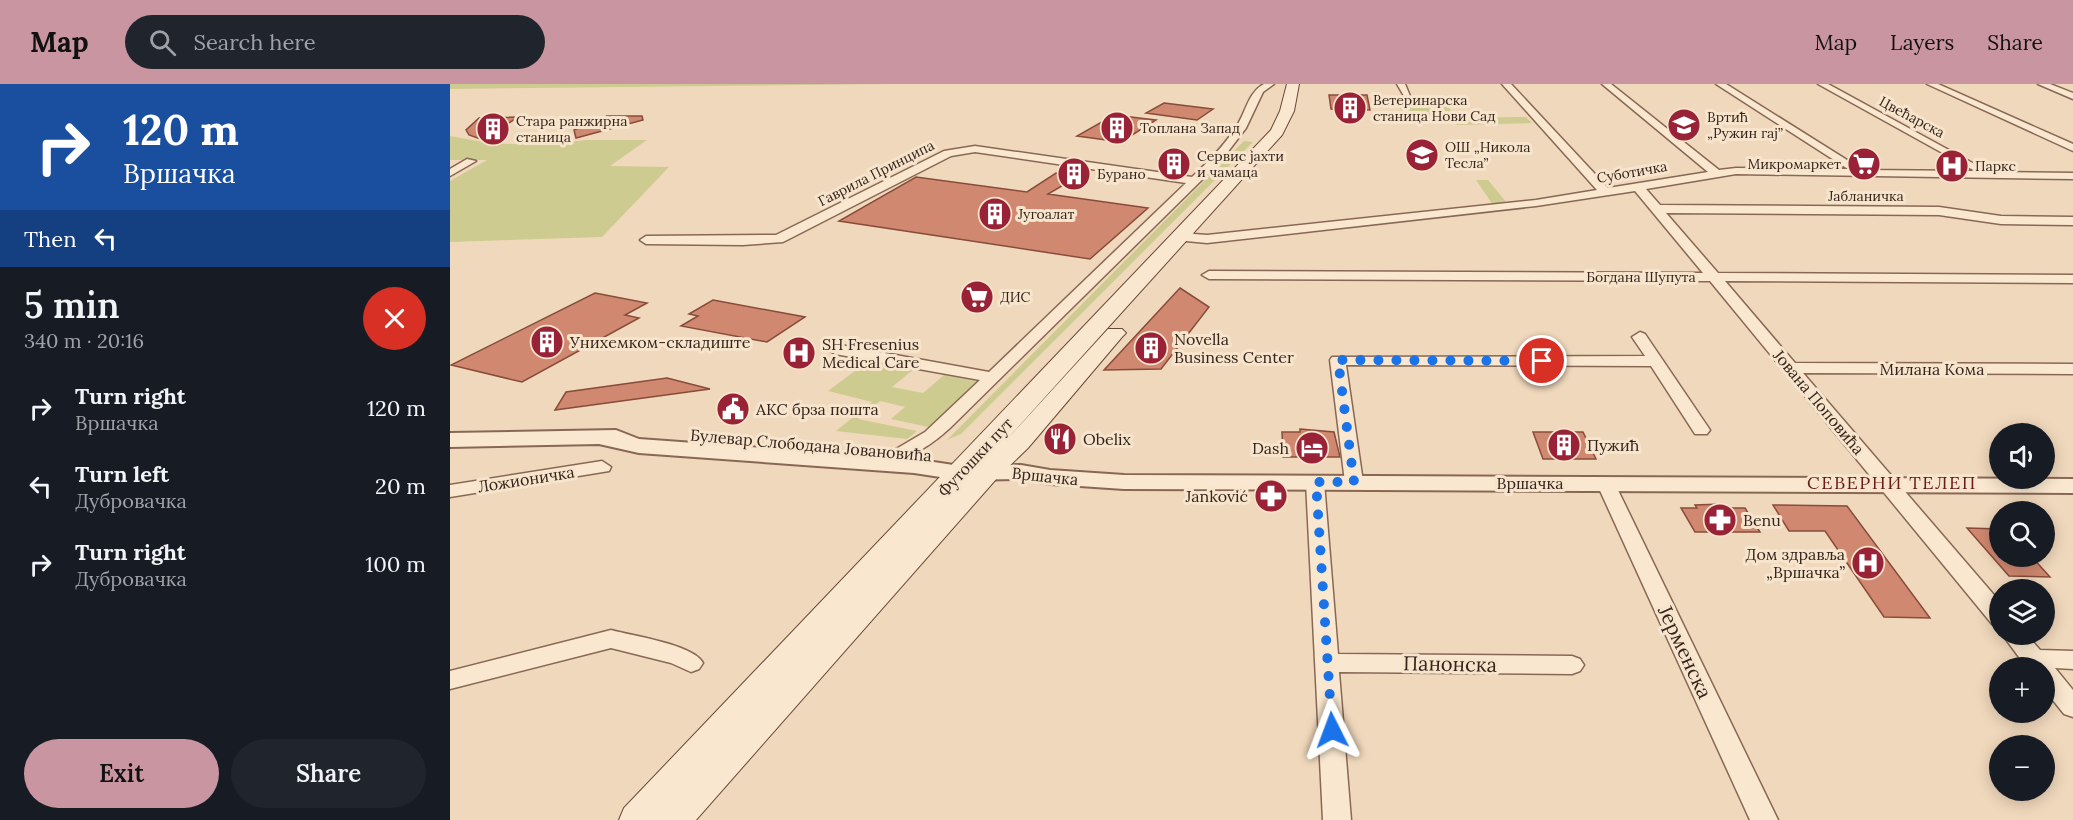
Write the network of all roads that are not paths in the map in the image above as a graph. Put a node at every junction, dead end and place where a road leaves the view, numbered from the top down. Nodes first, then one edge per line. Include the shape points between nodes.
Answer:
1 (1270, 84) edge
2 (1293, 84) edge
3 (1306, 84) edge
4 (1401, 84) edge
5 (1506, 84) edge
6 (1606, 84) edge
7 (1720, 84) edge
8 (1822, 84) edge
9 (1931, 84) edge
10 (2042, 84) edge
11 (1407, 94) dead end
12 (2073, 96) edge
13 (2073, 148) edge
14 (450, 161) edge
15 (1859, 172) junction
16 (450, 173) edge
17 (1716, 173) junction
18 (1989, 174) junction
19 (2073, 176) edge
20 (1194, 181) junction
21 (1638, 187) junction
22 (1605, 192) junction
23 (1658, 209) junction
24 (2073, 221) edge
25 (1192, 235) junction
26 (646, 240) dead end
27 (1209, 275) dead end
28 (1715, 278) junction
29 (2073, 279) edge
30 (1640, 337) dead end
31 (835, 349) dead end
32 (1656, 361) junction
33 (1791, 368) junction
34 (2073, 369) edge
35 (992, 377) junction
36 (1701, 430) dead end
37 (602, 438) junction
38 (450, 440) edge
39 (900, 452) junction
40 (602, 467) dead end
41 (973, 468) junction
42 (1316, 482) junction
43 (1354, 482) junction
44 (1606, 484) junction
45 (1889, 486) junction
46 (2073, 486) edge
47 (450, 491) edge
48 (1989, 605) edge
49 (2022, 645) edge
50 (2032, 657) edge
51 (2073, 660) edge
52 (691, 663) dead end
53 (1328, 663) junction
54 (2055, 663) edge
55 (1572, 665) dead end
56 (450, 680) edge
57 (2055, 685) edge
58 (2073, 707) edge
59 (638, 820) edge
60 (671, 820) edge
61 (1337, 820) edge
62 (1764, 820) edge

1 - 20 street via 1262,87 1232,141
2 - 25 main road, Футошки пут via 1287,111 1276,132
3 - 25 main road, Футошки пут via 1301,111 1284,140
4 - 11 street
5 - 22 street
6 - 17 street
7 - 15 street
8 - 18 street, Цвећарска
9 - 13 street
10 - 12 street
14 - 16 street via 471,161
15 - 17 street, Суботичка
15 - 18 street, Суботичка
17 - 21 street, Суботичка
18 - 19 street, Суботичка
20 - 26 street, Гаврила Принципа via 975,149 959,150 779,238 743,242
20 - 35 street
21 - 22 street, Суботичка
21 - 23 street, Јована Поповића
22 - 25 street, Суботичка via 1455,213
23 - 24 street, Јабланичка via 1939,211 2001,220
23 - 28 street, Јована Поповића
25 - 41 main road, Футошки пут
27 - 28 street, Богдана Шупута
28 - 29 street, Богдана Шупута
28 - 33 street, Јована Поповића
30 - 32 street
31 - 35 street
32 - 36 street
32 - 43 street via 1338,360
33 - 34 street, Милана Кома
33 - 45 street, Јована Поповића
35 - 39 street via 931,436
37 - 38 street, Булевар Слободана Јовановића
37 - 39 street, Булевар Слободана Јовановића via 655,433
37 - 41 street, Булевар Слободана Јовановића via 639,446
39 - 41 street, Булевар Слободана Јовановића
40 - 47 street, Ложионичка
41 - 42 street, Вршачка via 1124,482
41 - 59 main road, Футошки пут
41 - 60 main road, Футошки пут
42 - 43 street, Вршачка
42 - 53 street
43 - 44 street, Вршачка
44 - 45 street, Вршачка
44 - 62 street, Јерменска
45 - 46 street, Вршачка
45 - 48 street, Јована Поповића
49 - 50 street
51 - 54 street
52 - 56 street via 611,639
53 - 55 street, Панонска
53 - 61 street
57 - 58 street

